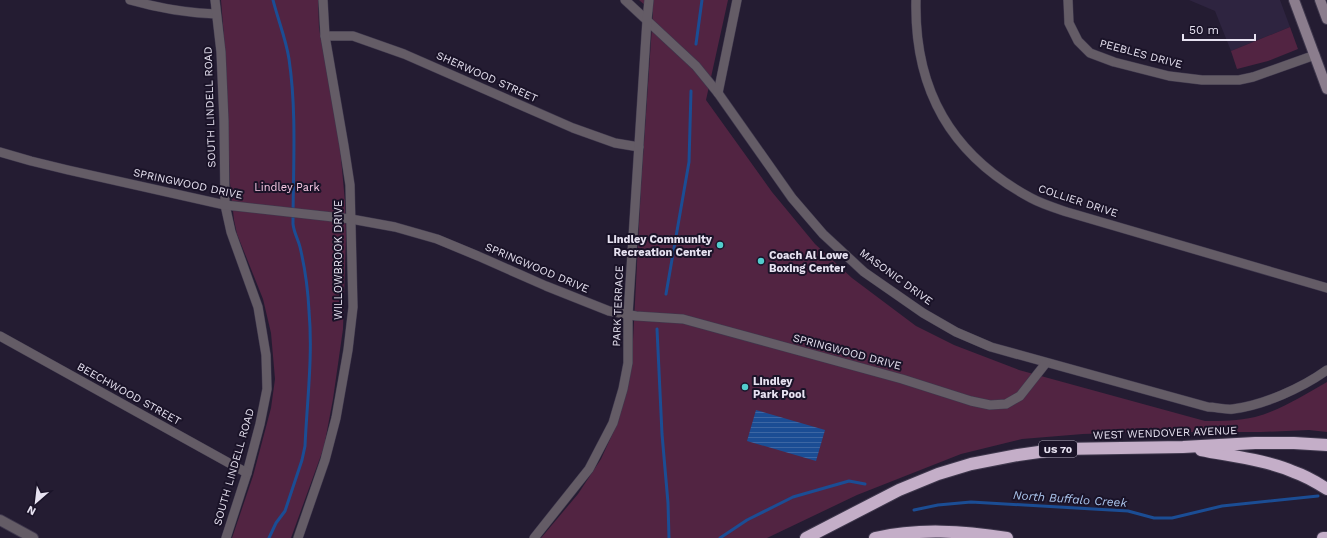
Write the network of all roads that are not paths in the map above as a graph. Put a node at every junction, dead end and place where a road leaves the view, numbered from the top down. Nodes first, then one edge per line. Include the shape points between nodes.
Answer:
1 (130, 0) edge
2 (215, 0) edge
3 (323, 0) edge
4 (625, 0) edge
5 (649, 0) edge
6 (737, 0) edge
7 (916, 0) edge
8 (1068, 0) edge
9 (1294, 0) edge
10 (1320, 0) edge
11 (216, 14) junction
12 (1327, 19) edge
13 (647, 20) junction
14 (325, 36) junction
15 (1314, 56) junction
16 (1327, 89) edge
17 (718, 93) junction
18 (639, 147) junction
19 (0, 152) edge
20 (226, 206) junction
21 (351, 219) junction
22 (1327, 288) edge
23 (628, 314) junction
24 (0, 336) edge
25 (1046, 363) junction
26 (1327, 370) edge
27 (1327, 445) edge
28 (1183, 446) junction
29 (247, 473) junction
30 (1327, 489) edge
31 (0, 520) edge
32 (33, 538) edge
33 (226, 538) edge
34 (298, 538) edge
35 (534, 538) edge
36 (806, 538) edge
37 (875, 538) edge
38 (1008, 538) edge
39 (1324, 538) edge
40 (1327, 538) edge

1 - 11 street
2 - 11 street, SOUTH LINDELL ROAD
3 - 14 street, WILLOWBROOK DRIVE
4 - 13 street, MASONIC DRIVE
5 - 13 street, PARK TERRACE
6 - 17 street
7 - 22 street, COLLIER DRIVE via 919,49 926,79 936,104 951,130 980,162 1003,182 1032,199 1067,212
8 - 15 street, PEEBLES DRIVE via 1069,23 1078,41 1090,53 1169,76 1202,80 1239,80
9 - 15 main road
10 - 12 main road
11 - 20 street, SOUTH LINDELL ROAD via 222,67
13 - 17 street, MASONIC DRIVE via 696,66
13 - 18 street, PARK TERRACE
14 - 18 street, SHERWOOD STREET via 353,36 404,54 573,128 615,143
14 - 21 street, WILLOWBROOK DRIVE via 348,169
15 - 16 main road
17 - 25 street, MASONIC DRIVE via 792,198 823,234 864,272 923,313 956,332 991,347
18 - 23 street, PARK TERRACE
19 - 20 street, SPRINGWOOD DRIVE
20 - 21 street, SPRINGWOOD DRIVE
20 - 29 street, SOUTH LINDELL ROAD via 231,232 258,308 266,355 267,389
21 - 23 street, SPRINGWOOD DRIVE via 395,227 437,239 609,311
21 - 34 street, WILLOWBROOK DRIVE via 352,307 347,357 325,460
23 - 25 street, SPRINGWOOD DRIVE via 683,319 990,405 1006,404 1020,396
23 - 35 street, PARK TERRACE via 628,363 623,389 606,440 589,469
24 - 29 street, BEECHWOOD STREET
25 - 26 street, MASONIC DRIVE via 1208,407 1232,409 1288,393
27 - 28 highway, WEST WENDOVER AVENUE / US 70 via 1255,443
28 - 30 highway via 1293,471
28 - 36 highway, WEST WENDOVER AVENUE / US 70 via 1060,449 1018,454 971,464 899,490
29 - 33 street, SOUTH LINDELL ROAD
31 - 32 street
37 - 38 highway via 926,532 968,533
39 - 40 highway

